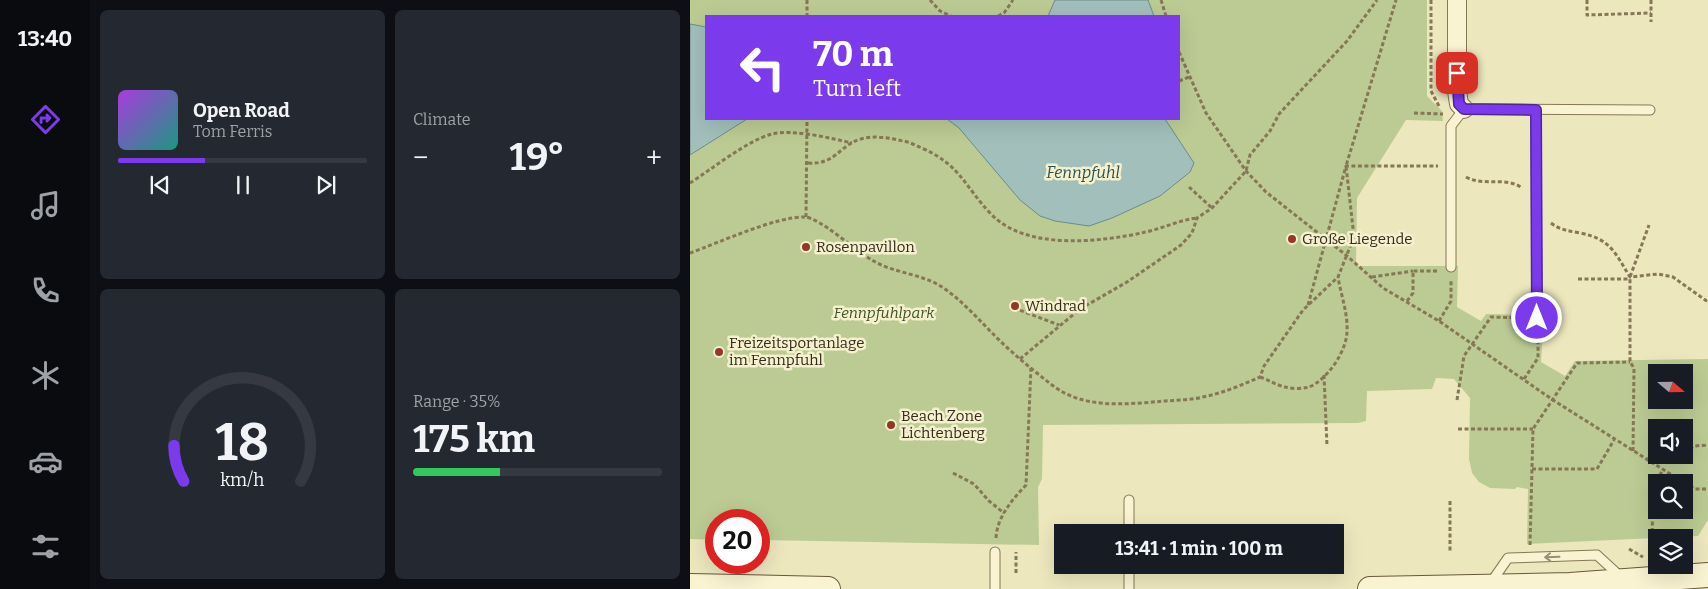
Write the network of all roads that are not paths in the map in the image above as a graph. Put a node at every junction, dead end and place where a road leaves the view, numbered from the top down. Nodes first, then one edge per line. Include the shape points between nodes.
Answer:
1 (1457, 0) edge
2 (1464, 109) junction
3 (1536, 110) junction
4 (1650, 110) dead end
5 (1451, 269) road end
6 (1537, 318) road end
7 (1129, 500) dead end
8 (1129, 524) edge
9 (995, 552) road end
10 (1129, 574) edge
11 (1708, 575) edge
12 (690, 586) edge
13 (828, 589) edge
14 (995, 589) edge
15 (1129, 589) edge
16 (1370, 589) edge

1 - 2 street via 1458,91 1459,104
2 - 3 lane
2 - 5 lane via 1451,126
3 - 4 lane
3 - 6 lane
7 - 8 lane
9 - 14 lane
10 - 15 lane
11 - 16 main road via 1570,585
12 - 13 main road

